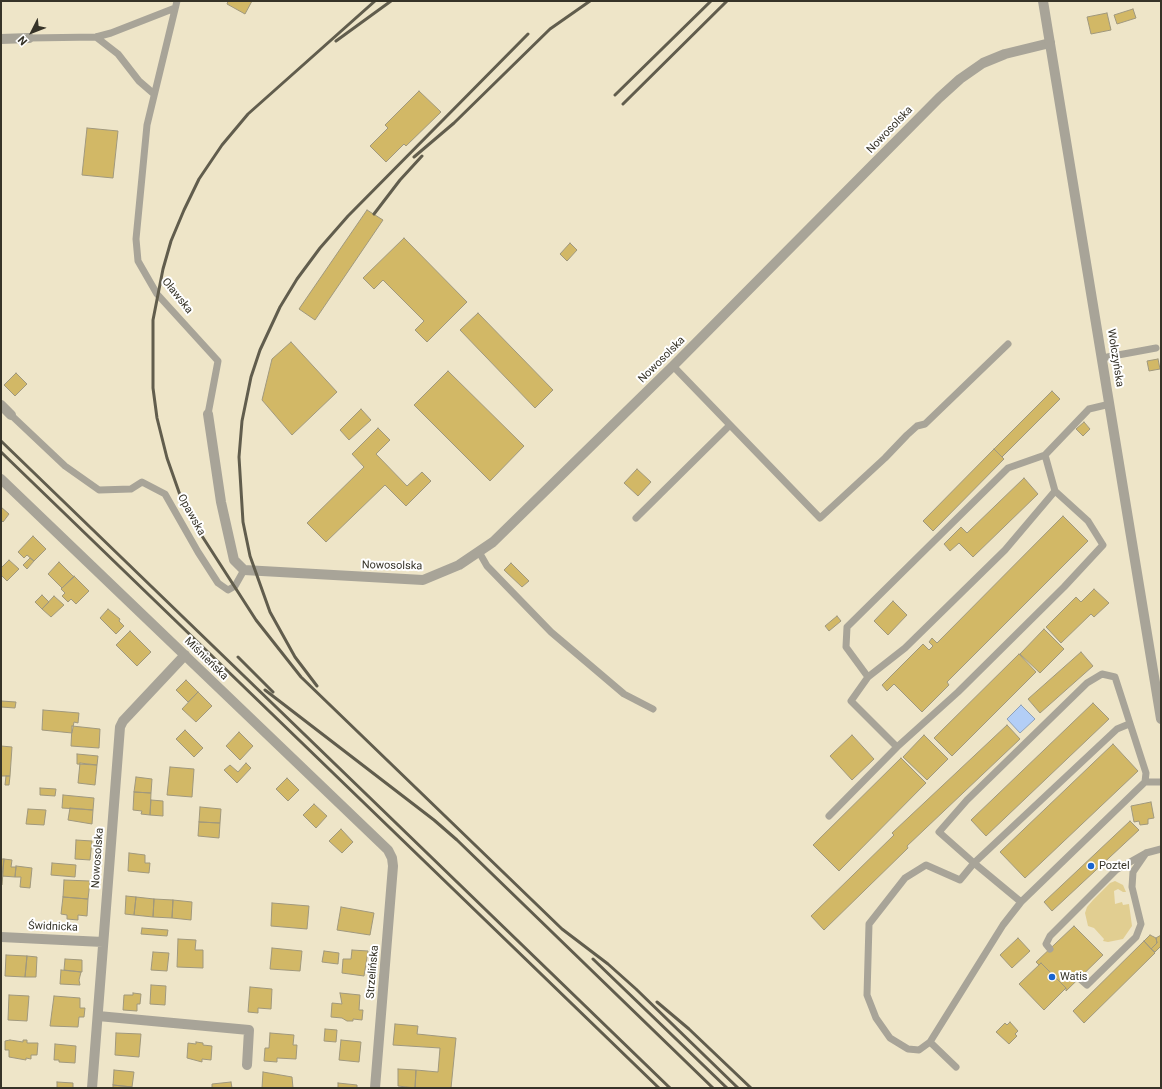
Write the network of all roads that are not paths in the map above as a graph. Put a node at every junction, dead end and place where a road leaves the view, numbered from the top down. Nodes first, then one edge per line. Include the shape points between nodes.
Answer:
1 (1043, 1) edge
2 (176, 5) edge
3 (96, 37) junction
4 (28, 38) joint
5 (1, 39) edge
6 (1050, 43) junction
7 (154, 94) junction
8 (1008, 344) dead end
9 (1156, 348) dead end
10 (1102, 358) junction
11 (674, 366) junction
12 (1110, 404) junction
13 (1, 405) edge
14 (208, 414) joint
15 (11, 415) joint
16 (730, 425) junction
17 (1045, 455) junction
18 (1, 479) edge
19 (1055, 491) junction
20 (636, 518) dead end
21 (479, 552) junction
22 (244, 570) junction
23 (185, 655) junction
24 (868, 677) junction
25 (653, 709) dead end
26 (1161, 719) edge
27 (1129, 724) junction
28 (896, 747) junction
29 (1145, 782) junction
30 (1161, 782) edge
31 (828, 816) dead end
32 (1161, 850) edge
33 (1146, 853) junction
34 (392, 858) joint
35 (974, 863) junction
36 (1021, 902) junction
37 (1, 937) edge
38 (104, 942) junction
39 (1050, 948) dead end
40 (1079, 978) dead end
41 (98, 1016) junction
42 (930, 1042) junction
43 (246, 1065) dead end
44 (956, 1067) dead end
45 (92, 1088) edge
46 (375, 1088) edge

1 - 6 street, Wołczyńska
2 - 3 lane via 118,31
2 - 7 lane, Oławska
3 - 4 lane
3 - 7 lane via 118,54 139,81
4 - 5 street
6 - 10 street, Wołczyńska
6 - 11 street, Nowosolska via 983,63 955,84
7 - 14 lane, Oławska via 147,125 136,239 138,261 158,294 218,361
8 - 16 lane via 925,424 917,426 820,518
9 - 10 lane
10 - 12 street, Wołczyńska
11 - 16 lane
11 - 21 street, Nowosolska via 493,542
12 - 17 lane via 1089,409
12 - 26 street, Wołczyńska
13 - 15 street, Opawska
14 - 22 street, Oławska via 221,502 234,560
15 - 22 lane, Opawska via 65,466 99,490 131,488 142,482 165,494 218,583 228,590 235,586
16 - 20 lane
17 - 19 lane
17 - 24 lane via 1008,468 847,627 846,647
18 - 23 street, Miśnieńska
19 - 24 lane via 999,555 905,648
19 - 28 lane via 1088,521 1103,545 963,687
21 - 22 street, Nowosolska via 459,565 423,580
21 - 25 lane via 487,566 551,632 624,694
23 - 34 street, Miśnieńska via 382,845
23 - 38 street, Nowosolska via 120,727
24 - 28 lane via 852,700
27 - 29 lane via 1146,773
27 - 35 lane via 1117,729
27 - 35 lane via 1115,677 1102,674 1087,683 967,800 938,832
28 - 31 lane
29 - 30 lane
29 - 36 lane
32 - 33 lane
33 - 39 lane via 1116,870 1050,936 1046,944
33 - 40 lane via 1133,872 1132,887 1141,924 1136,937 1087,985
34 - 46 street, Strzelińska via 394,866
35 - 36 lane
35 - 42 lane via 960,880 926,865 905,878 869,924 867,995 876,1018 890,1038 908,1049 920,1050
36 - 42 lane via 1003,925
37 - 38 street, Świdnicka
38 - 41 street, Nowosolska
41 - 43 street via 249,1030
41 - 45 street, Nowosolska
42 - 44 lane

